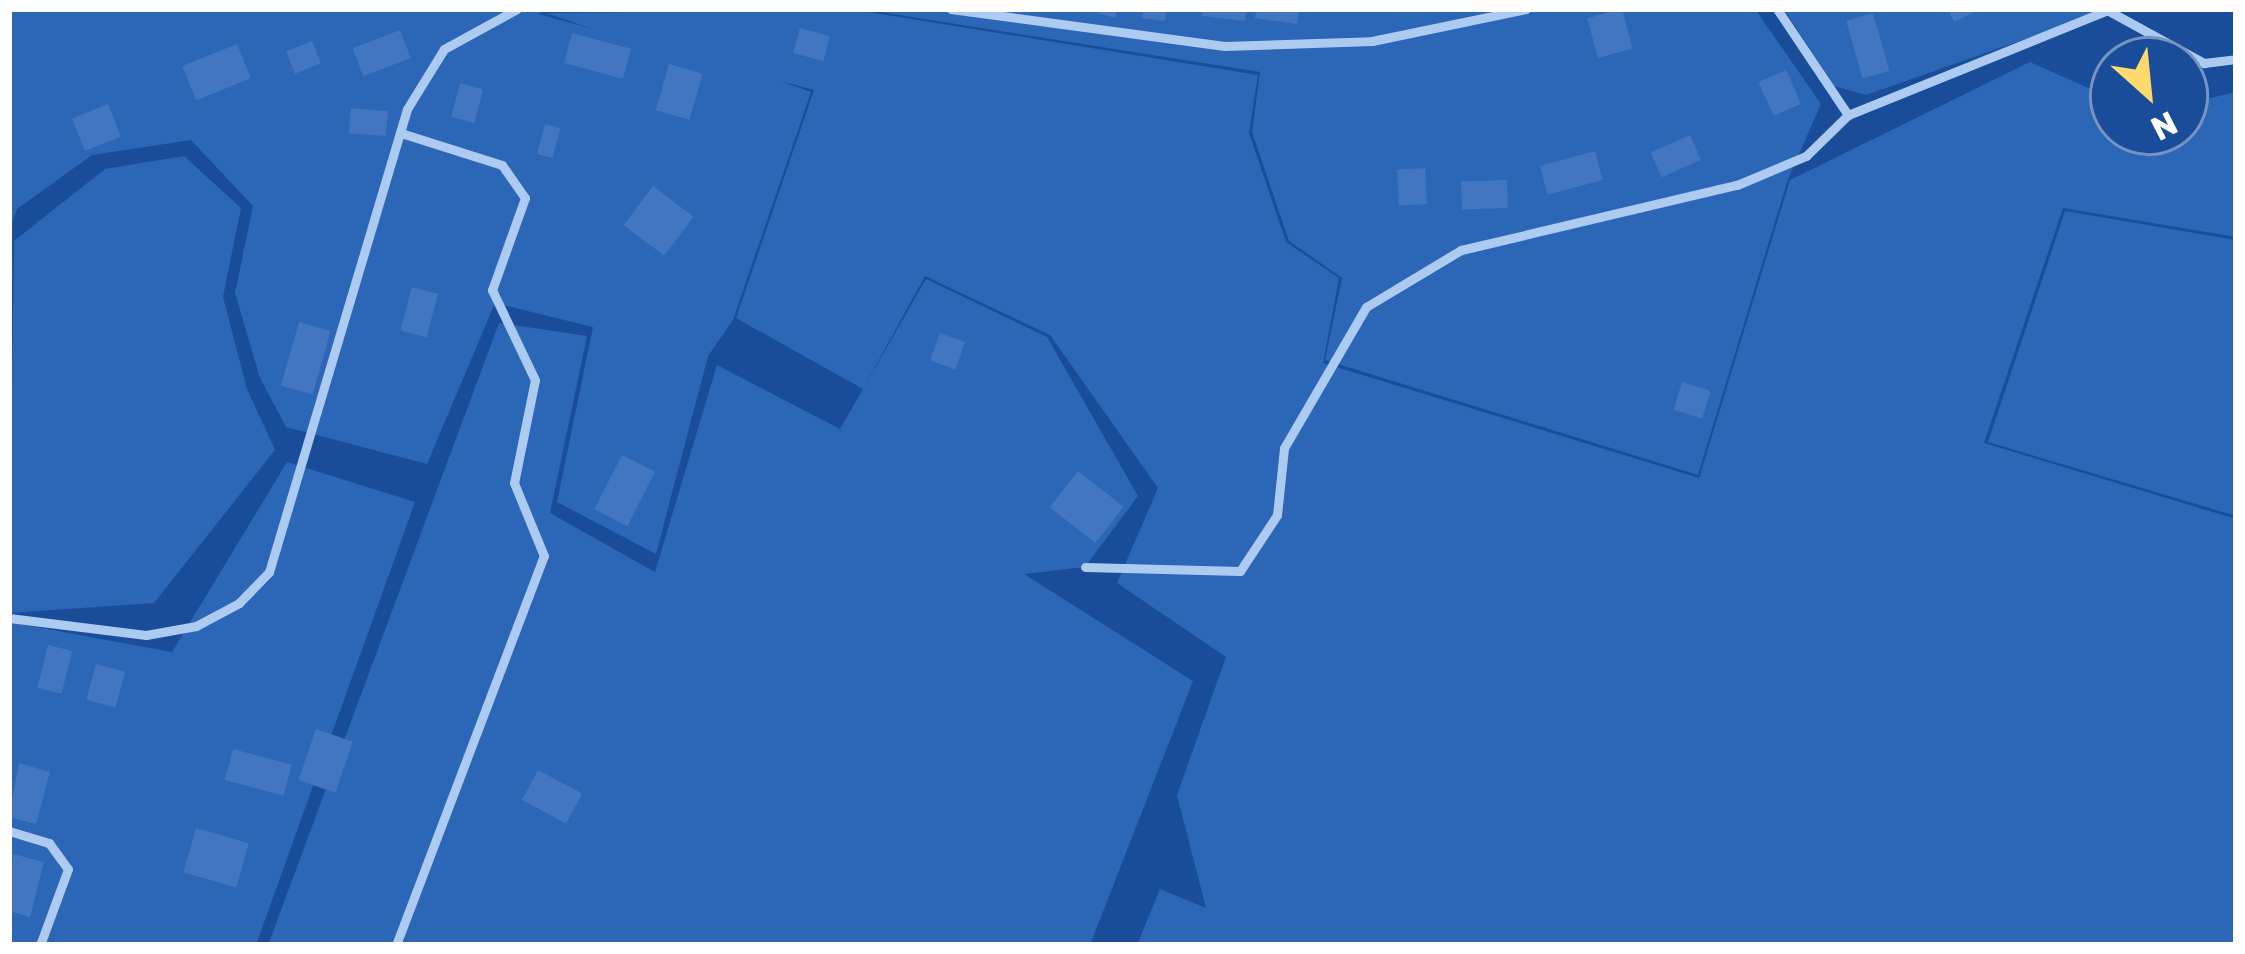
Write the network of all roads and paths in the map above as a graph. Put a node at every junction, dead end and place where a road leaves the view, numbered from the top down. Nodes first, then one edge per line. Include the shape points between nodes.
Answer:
1 (517, 9) edge
2 (951, 9) edge
3 (1526, 9) edge
4 (1778, 9) edge
5 (2109, 9) edge
6 (2236, 59) edge
7 (1848, 115) junction
8 (401, 134) junction
9 (1085, 567) dead end
10 (9, 618) edge
11 (9, 831) edge
12 (40, 945) edge
13 (396, 945) edge

1 - 8 lane via 444,49 406,109
2 - 3 lane via 1226,46 1372,41
4 - 7 lane
5 - 6 lane via 2204,63
5 - 7 lane
7 - 9 lane via 1806,156 1737,185 1461,250 1366,307 1284,448 1277,515 1240,571
8 - 10 lane via 269,572 239,603 196,626 146,635
8 - 13 lane via 502,165 525,198 492,290 535,380 514,483 544,556
11 - 12 lane via 49,843 68,869

